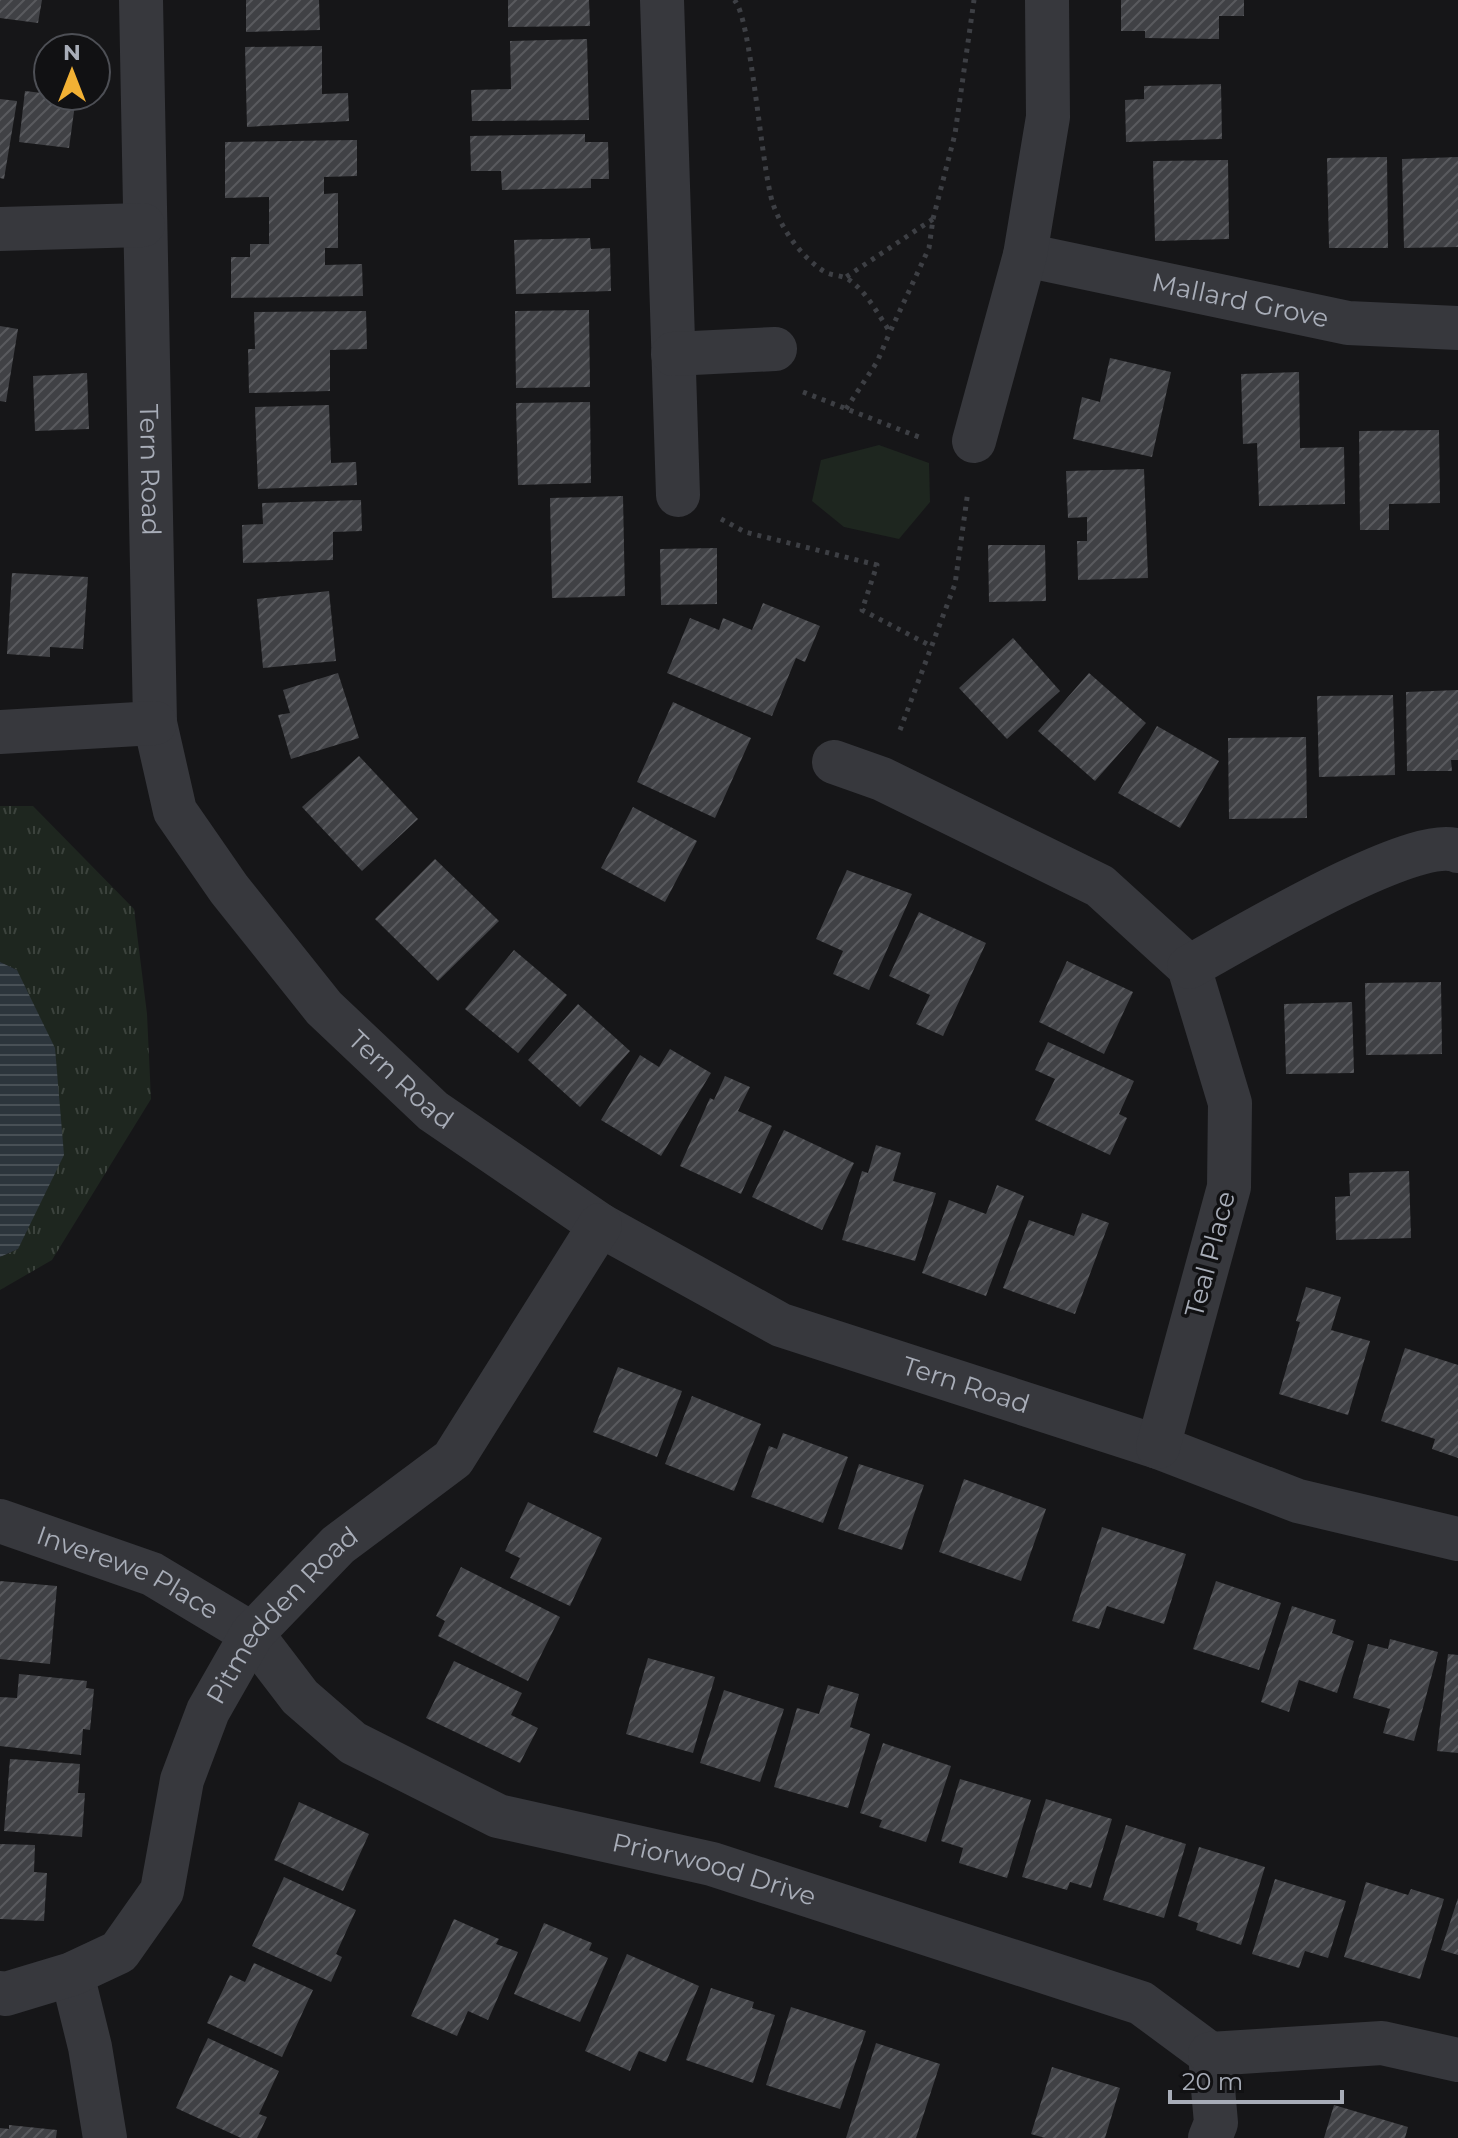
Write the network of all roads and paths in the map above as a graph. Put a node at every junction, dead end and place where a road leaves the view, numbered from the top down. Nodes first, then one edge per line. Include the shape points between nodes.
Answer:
1 (141, 0) edge
2 (662, 0) edge
3 (734, 0) edge
4 (974, 0) edge
5 (1047, 0) edge
6 (933, 219) junction
7 (143, 225) junction
8 (0, 229) edge
9 (1025, 255) junction
10 (846, 277) junction
11 (1458, 328) edge
12 (890, 332) junction
13 (775, 349) joint
14 (673, 354) junction
15 (846, 409) junction
16 (974, 441) junction
17 (678, 495) joint
18 (931, 646) junction
19 (155, 723) junction
20 (0, 732) edge
21 (834, 762) dead end
22 (882, 779) junction
23 (1458, 851) edge
24 (1189, 967) junction
25 (600, 1225) junction
26 (1158, 1447) junction
27 (0, 1521) edge
28 (1458, 1539) edge
29 (252, 1634) junction
30 (72, 1974) junction
31 (0, 1993) edge
32 (1210, 2054) junction
33 (1458, 2060) edge
34 (105, 2138) edge
35 (1210, 2138) edge

1 - 7 street, Tern Road
2 - 14 street
3 - 10 path via 747,36 763,163 774,206 805,258 829,274
4 - 6 path via 955,134
5 - 9 street via 1048,117
6 - 10 path
6 - 12 path via 929,248
7 - 8 street
7 - 19 street, Tern Road
9 - 11 street, Mallard Grove via 1348,323
9 - 16 street
10 - 12 path
12 - 15 path
13 - 14 street
13 - 15 path via 797,390
14 - 17 street
15 - 16 path via 946,447
16 - 18 path via 955,584
17 - 18 path via 745,532 877,565 862,610
18 - 22 path
19 - 20 street
19 - 25 street, Tern Road via 175,811 324,1008 433,1111
21 - 22 street
22 - 24 street via 1100,886
23 - 24 street via 1412,854 1315,897
24 - 26 street, Teal Place via 1230,1103 1229,1187
25 - 26 street, Tern Road via 781,1325
25 - 29 street, Pitmedden Road via 453,1459 338,1545
26 - 28 street, Tern Road via 1298,1501
27 - 29 street, Inverewe Place via 152,1574
29 - 30 street, Pitmedden Road via 208,1711 182,1780 162,1891 119,1952
29 - 32 street, Priorwood Drive via 300,1697 353,1743 498,1816 712,1864 1141,2003
30 - 31 street, Pitmedden Road
30 - 34 street
32 - 33 street via 1382,2043
32 - 35 street via 1216,2123

